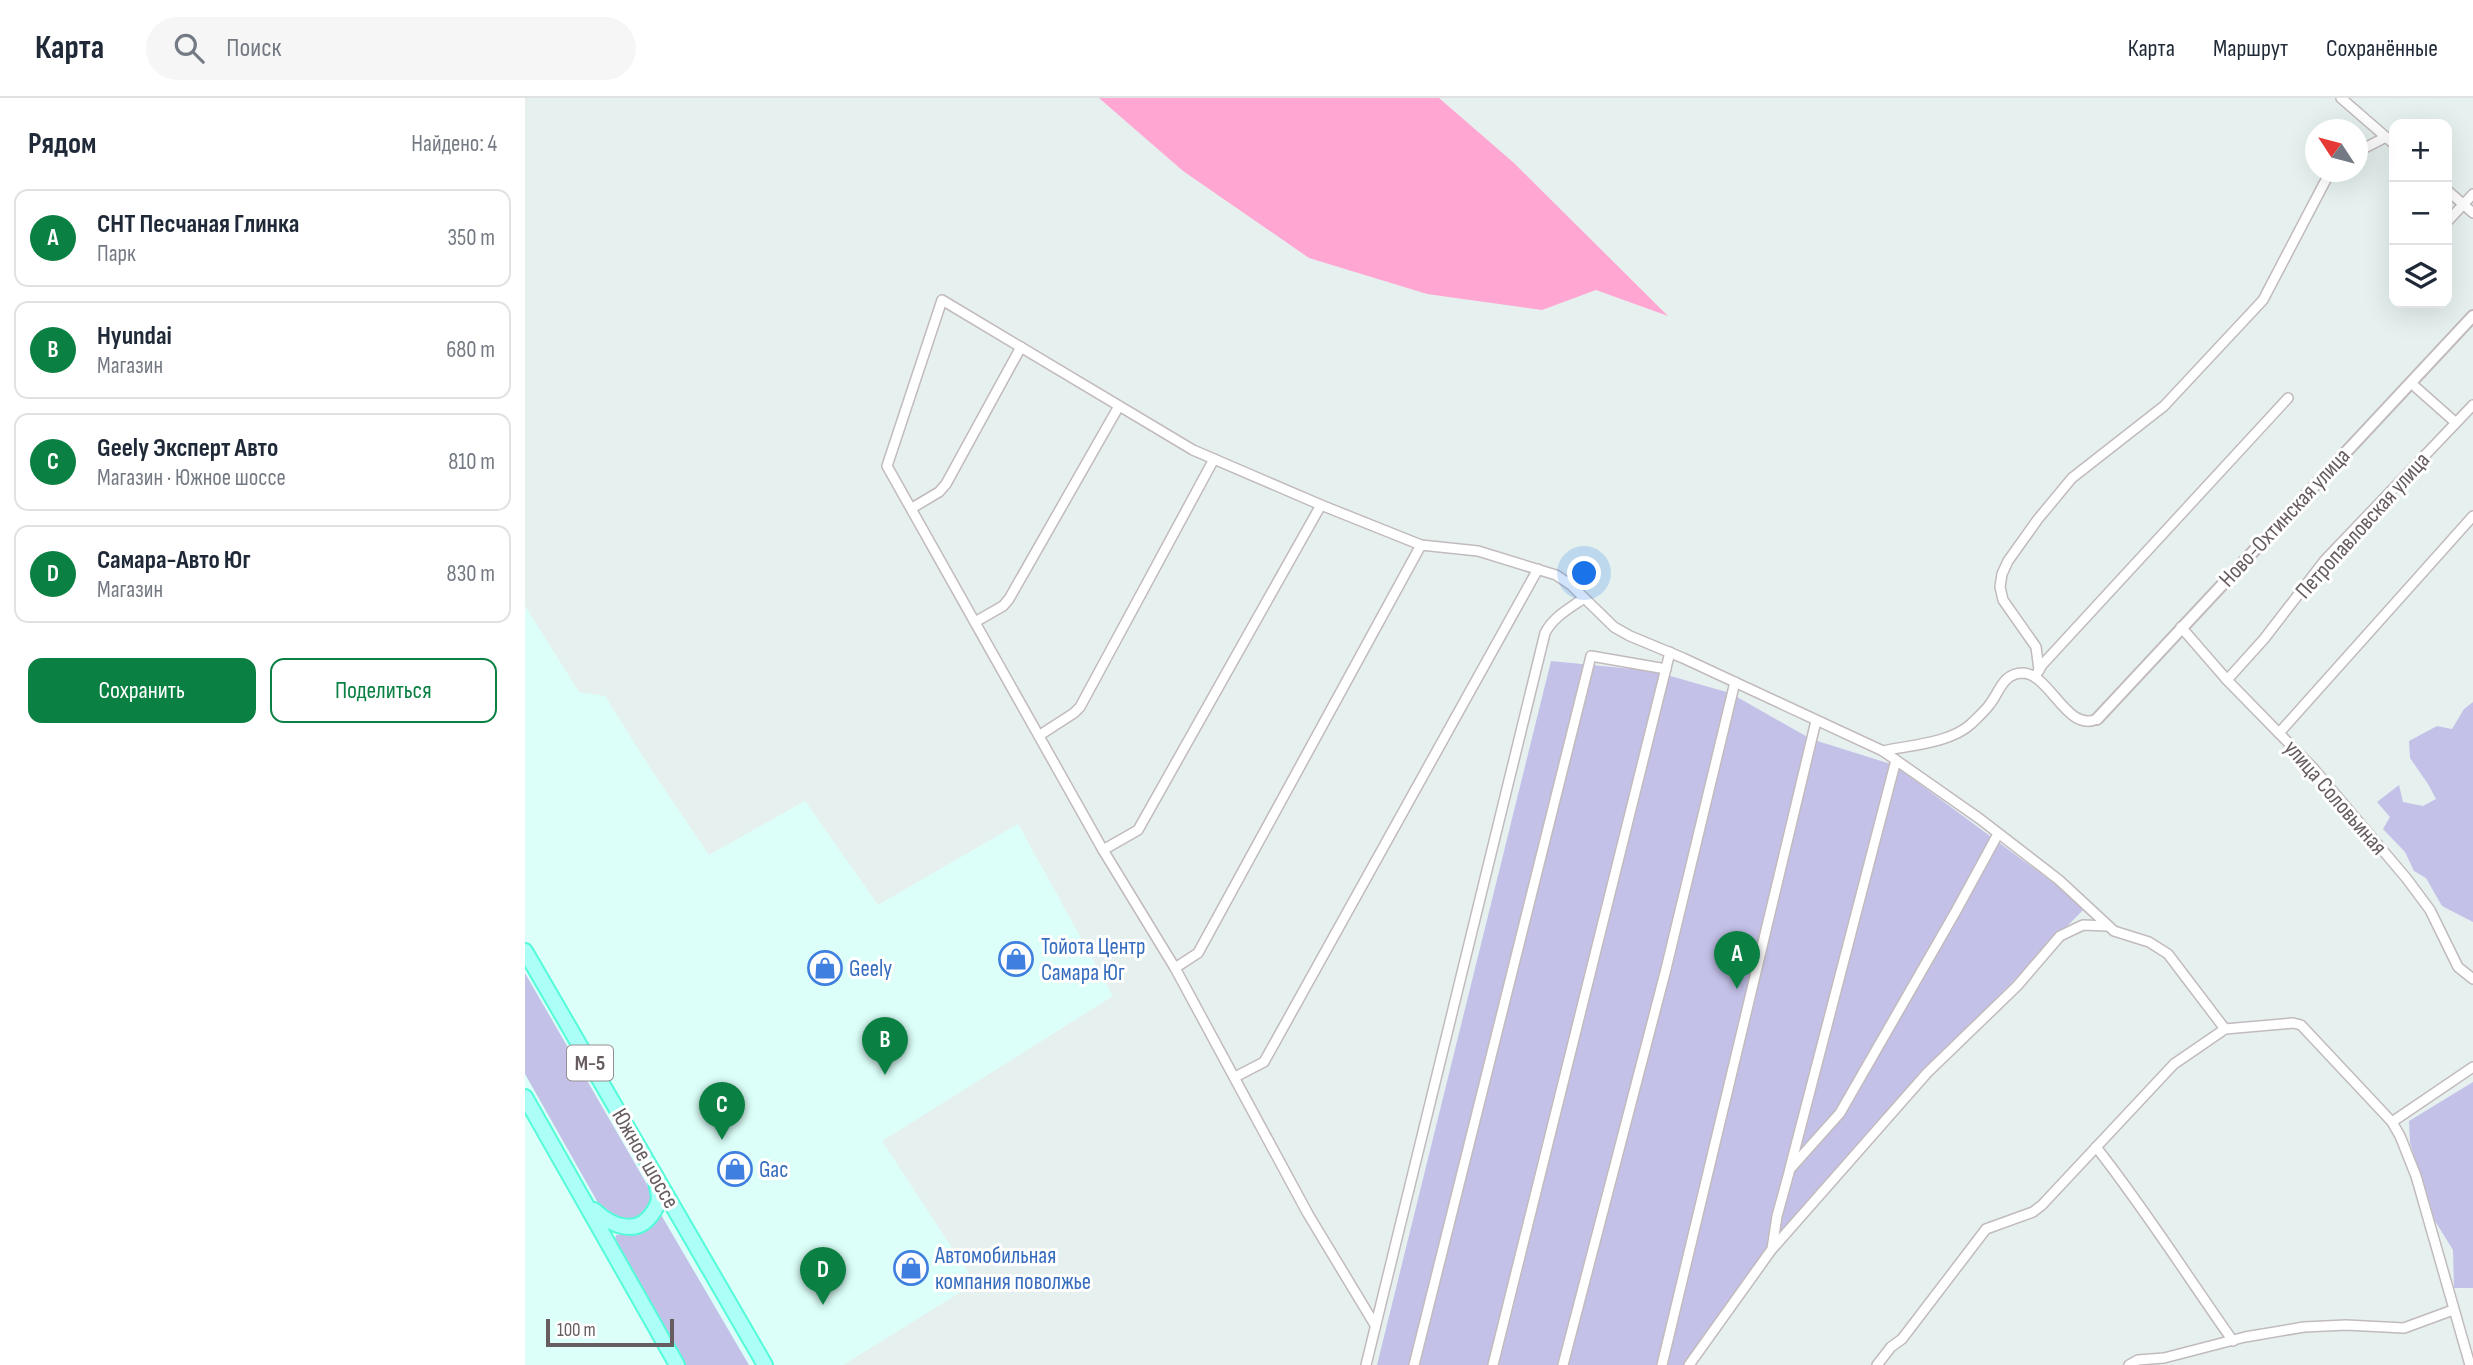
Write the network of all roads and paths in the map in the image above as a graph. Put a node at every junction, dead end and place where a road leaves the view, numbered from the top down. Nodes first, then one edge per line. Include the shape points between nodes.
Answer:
1 (2341, 98) edge
2 (2389, 140) edge
3 (2389, 141) edge
4 (2368, 148) edge
5 (2325, 182) edge
6 (2452, 194) edge
7 (2473, 194) edge
8 (2463, 204) junction
9 (2473, 213) edge
10 (2452, 216) edge
11 (2473, 316) edge
12 (1021, 347) junction
13 (2411, 383) junction
14 (2288, 398) dead end
15 (2473, 405) edge
16 (1119, 406) junction
17 (2455, 422) junction
18 (1214, 459) junction
19 (1321, 505) junction
20 (912, 508) junction
21 (2473, 516) edge
22 (1421, 545) junction
23 (1538, 569) junction
24 (1584, 598) junction
25 (975, 622) junction
26 (2181, 627) junction
27 (1670, 652) junction
28 (1667, 668) junction
29 (2037, 673) junction
30 (2227, 680) junction
31 (1735, 682) junction
32 (2097, 719) joint
33 (1817, 721) junction
34 (2279, 733) junction
35 (1040, 735) junction
36 (1884, 751) junction
37 (1896, 760) junction
38 (1998, 834) junction
39 (1103, 850) junction
40 (2108, 926) junction
41 (525, 951) edge
42 (1175, 968) junction
43 (2473, 979) edge
44 (2225, 1029) junction
45 (2473, 1067) edge
46 (1235, 1077) junction
47 (525, 1097) edge
48 (2392, 1122) junction
49 (2096, 1147) junction
50 (1790, 1170) junction
51 (655, 1175) junction
52 (585, 1202) junction
53 (1772, 1249) junction
54 (2453, 1310) junction
55 (1375, 1325) junction
56 (2233, 1341) junction
57 (677, 1365) edge
58 (765, 1365) edge
59 (1366, 1365) edge
60 (1414, 1365) edge
61 (1493, 1365) edge
62 (1563, 1365) edge
63 (1662, 1365) edge
64 (1689, 1365) edge
65 (1877, 1365) edge
66 (2129, 1365) edge
67 (2470, 1365) edge

1 - 2 street
3 - 4 street
5 - 29 street via 2263,300 2164,406 2072,478 2008,561 2000,587 2003,600 2036,647
6 - 8 street
7 - 8 street
8 - 9 street
8 - 10 street
11 - 13 street, Ново-Охтинская улица
12 - 16 street
12 - 20 street via 946,484
12 - 20 street via 942,300 887,466
13 - 17 street
13 - 26 street, Ново-Охтинская улица
14 - 29 street
15 - 17 street, Петропавловская улица
16 - 18 street
16 - 25 street via 1009,599
17 - 30 street, Петропавловская улица via 2325,560
18 - 19 street
18 - 35 street via 1080,707
19 - 22 street
19 - 39 street via 1138,830
20 - 25 street
21 - 34 street
22 - 23 street via 1478,551
22 - 42 street via 1198,953
23 - 24 street via 1556,575
23 - 46 street via 1264,1062
24 - 27 street via 1614,627
24 - 55 street via 1550,623 1542,643
25 - 35 street
26 - 30 street, улица Соловьиная
26 - 32 street, Ново-Охтинская улица
27 - 28 street
27 - 31 street
28 - 60 street via 1591,656
28 - 61 street
29 - 32 street via 2073,716 2085,722
29 - 36 street via 2006,678 1990,704 1968,726 1948,737
30 - 34 street, улица Соловьиная
31 - 33 street
31 - 62 street via 1667,969
33 - 36 street
33 - 63 street
34 - 43 street, улица Соловьиная via 2407,879 2430,910 2458,967
35 - 39 street
36 - 37 street
37 - 38 street
37 - 50 street
38 - 40 street via 2083,900
38 - 50 street via 1840,1113
39 - 42 street
40 - 44 street via 2168,954
40 - 53 street via 2083,925 2060,936 2017,986 1927,1073
41 - 51 main road, Южное шоссе / М-5
42 - 46 street
44 - 48 street via 2301,1025
44 - 49 street via 2174,1064
45 - 48 street
46 - 55 street via 1308,1214
47 - 52 main road
48 - 54 street via 2416,1176
49 - 56 street
49 - 65 street via 2033,1212 1986,1229
50 - 53 street
51 - 52 main road via 659,1199 649,1219 631,1228 599,1215
51 - 58 main road, Южное шоссе / М-5
52 - 57 main road
53 - 64 street
54 - 56 street via 2404,1328 2304,1327
54 - 67 street
55 - 59 street
56 - 66 street

